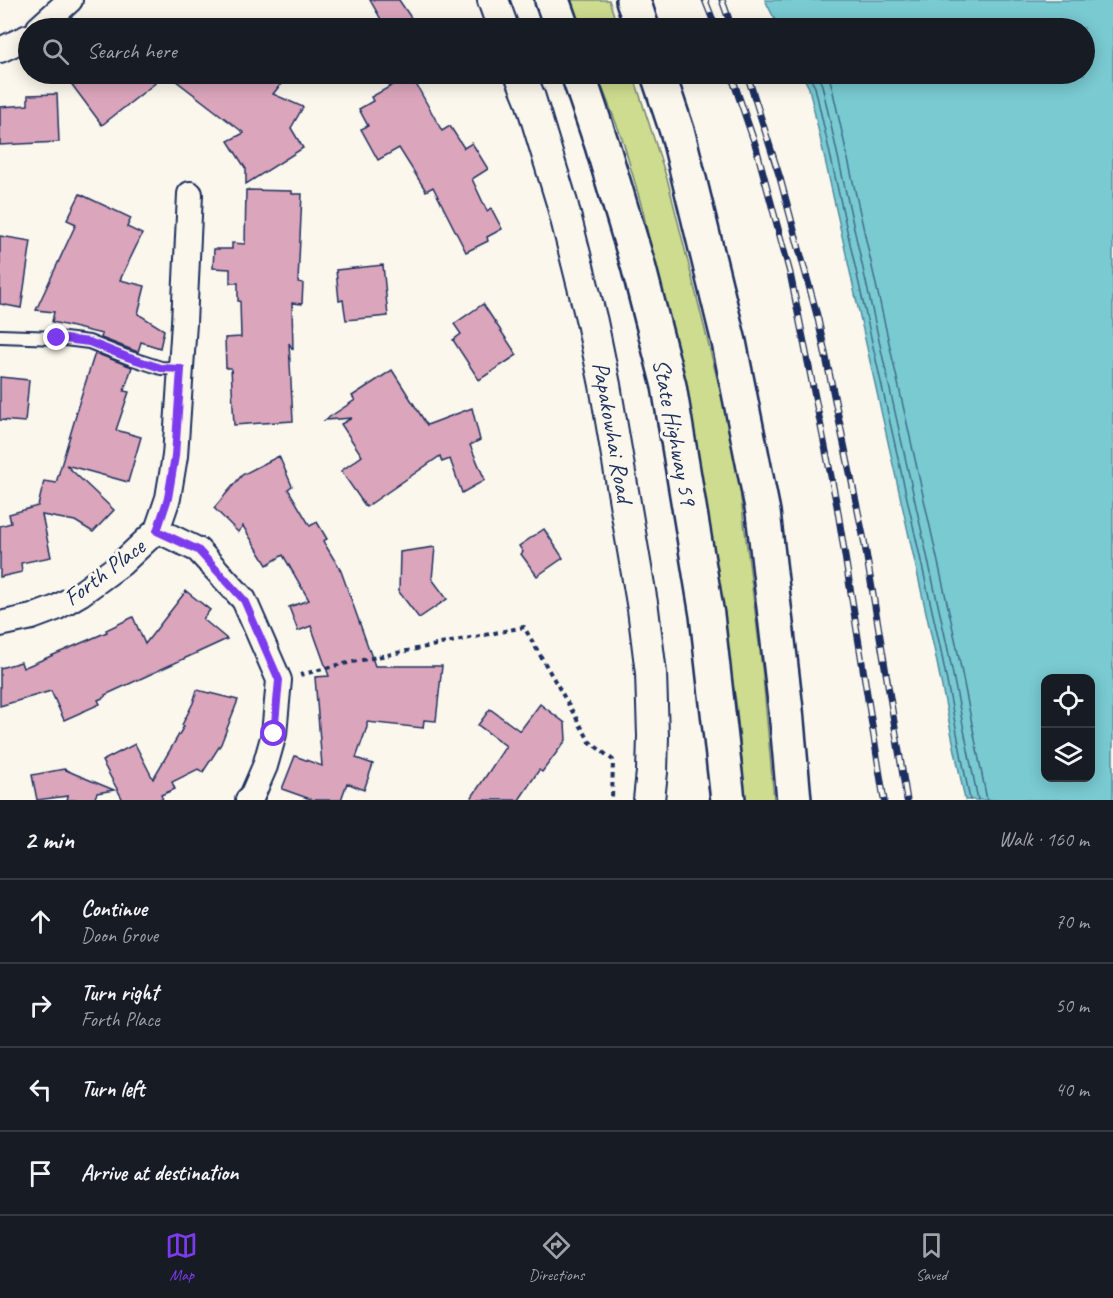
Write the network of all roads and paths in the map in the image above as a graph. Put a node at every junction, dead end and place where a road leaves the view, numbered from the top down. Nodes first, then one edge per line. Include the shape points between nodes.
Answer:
1 (70, 0) edge
2 (493, 0) edge
3 (552, 0) edge
4 (633, 0) edge
5 (50, 18) edge
6 (499, 18) edge
7 (558, 18) edge
8 (639, 18) edge
9 (18, 42) edge
10 (0, 50) edge
11 (524, 84) edge
12 (581, 84) edge
13 (661, 84) edge
14 (190, 194) dead end
15 (0, 336) edge
16 (181, 369) junction
17 (157, 531) junction
18 (0, 624) edge
19 (279, 680) junction
20 (248, 800) edge
21 (612, 800) edge
22 (649, 800) edge
23 (728, 800) edge
24 (794, 800) edge

1 - 5 street
2 - 6 street
3 - 7 main road
4 - 8 main road
9 - 10 street
11 - 22 street, Papakowhai Road via 562,203 605,385 644,609 651,673
12 - 23 main road, State Highway 59 via 638,265 669,387 707,615
13 - 24 main road via 678,134 726,331 763,512
14 - 16 street, Forth Place
15 - 16 lane via 89,342 161,368
16 - 17 street, Forth Place via 175,456
17 - 18 street, Forth Place via 80,594 32,617
17 - 19 street via 198,550 244,600
19 - 20 street via 274,734 266,766
19 - 21 path via 524,627 590,742 613,760

